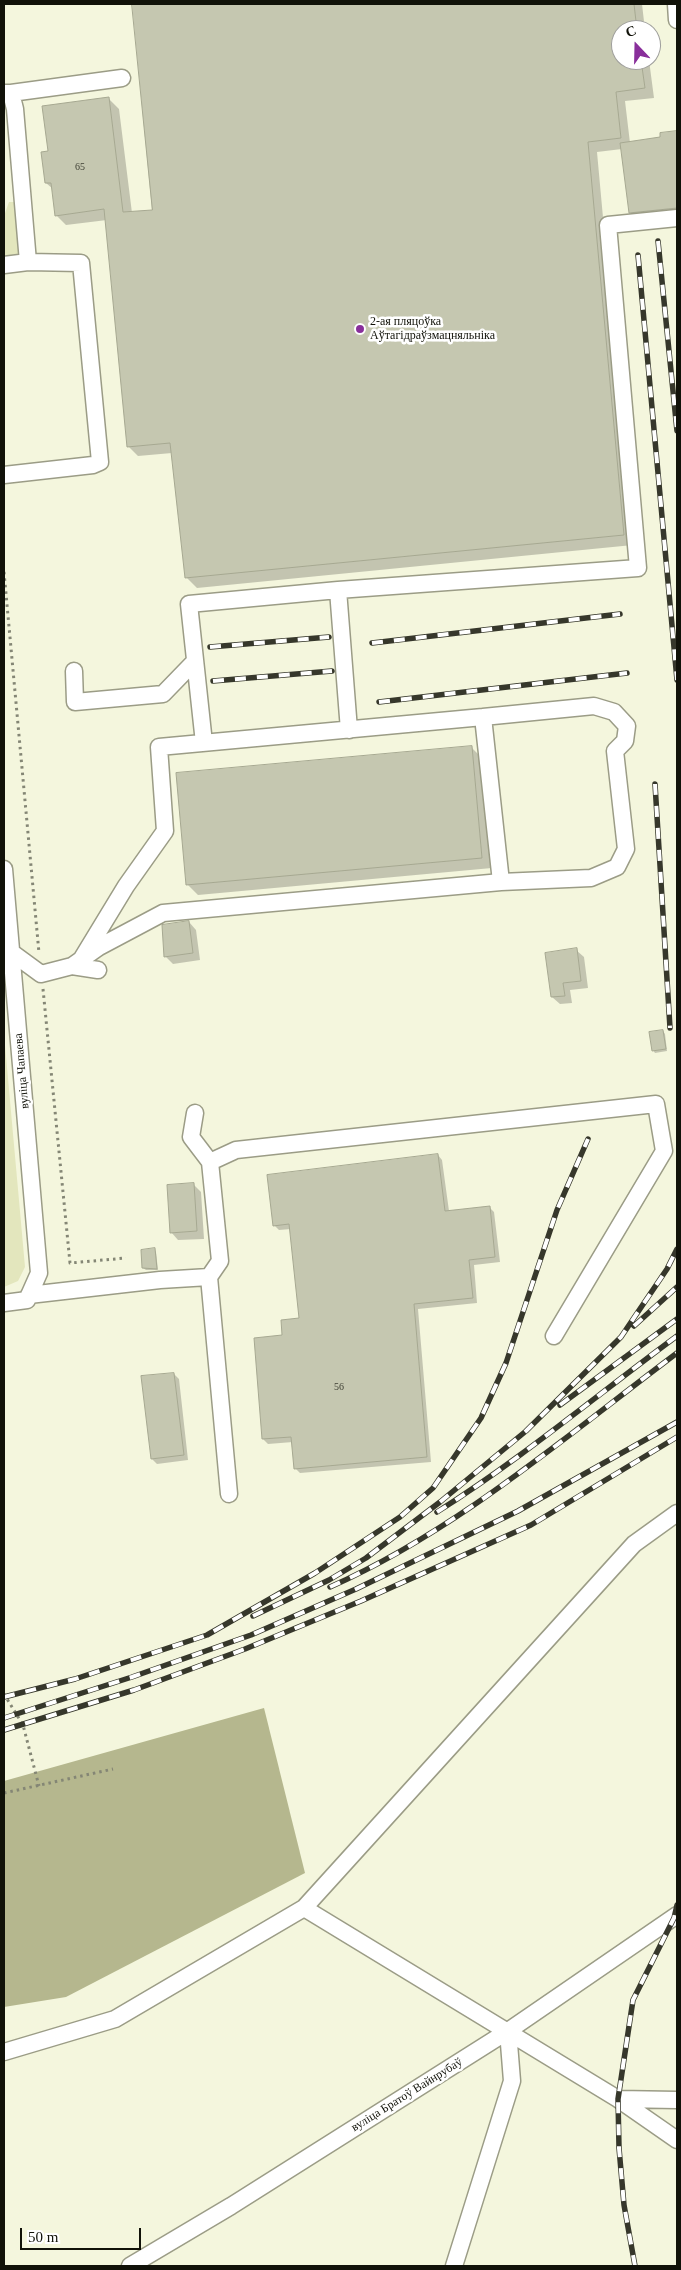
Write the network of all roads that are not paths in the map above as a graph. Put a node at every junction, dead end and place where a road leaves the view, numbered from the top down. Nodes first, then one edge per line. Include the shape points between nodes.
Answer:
1 (676, 4) edge
2 (677, 20) edge
3 (122, 78) dead end
4 (7, 93) edge
5 (677, 218) edge
6 (28, 262) junction
7 (4, 265) edge
8 (4, 475) edge
9 (338, 590) junction
10 (195, 661) junction
11 (74, 671) dead end
12 (483, 717) junction
13 (349, 730) junction
14 (204, 743) junction
15 (4, 869) edge
16 (501, 882) junction
17 (11, 952) junction
18 (76, 963) junction
19 (98, 970) dead end
20 (195, 1113) dead end
21 (210, 1162) junction
22 (209, 1277) junction
23 (29, 1295) junction
24 (4, 1304) edge
25 (554, 1336) dead end
26 (229, 1494) dead end
27 (677, 1513) edge
28 (304, 1908) junction
29 (677, 1915) edge
30 (508, 2031) junction
31 (4, 2052) edge
32 (618, 2099) junction
33 (677, 2100) edge
34 (677, 2140) edge
35 (130, 2266) edge
36 (454, 2266) edge

1 - 2 street
3 - 4 street
4 - 6 street via 15,110
5 - 9 street via 608,225 638,568
6 - 7 street
6 - 8 street via 82,263 100,462
9 - 10 street via 189,604
9 - 13 street
10 - 11 street via 163,694 75,702
10 - 14 street
12 - 13 street
12 - 16 street
12 - 16 street via 594,706 614,712 627,726 625,741 615,751 626,848 618,867 591,878
13 - 14 street
14 - 18 street via 159,747 165,831
15 - 17 street, вуліца Чапаева
16 - 18 street via 163,913
17 - 18 street via 41,974
17 - 23 street, вуліца Чапаева via 39,1273
18 - 19 street
20 - 21 street via 191,1137
21 - 22 street via 220,1261
21 - 25 street via 236,1150 656,1104 664,1151
22 - 23 street
22 - 26 street
23 - 24 street via 27,1300
27 - 28 street via 634,1544
28 - 30 street
28 - 31 street via 115,2018
29 - 30 street, вуліца Братоў Вайнрубаў
30 - 32 street
30 - 35 street, вуліца Братоў Вайнрубаў
30 - 36 street via 512,2081
32 - 33 street
32 - 34 street

